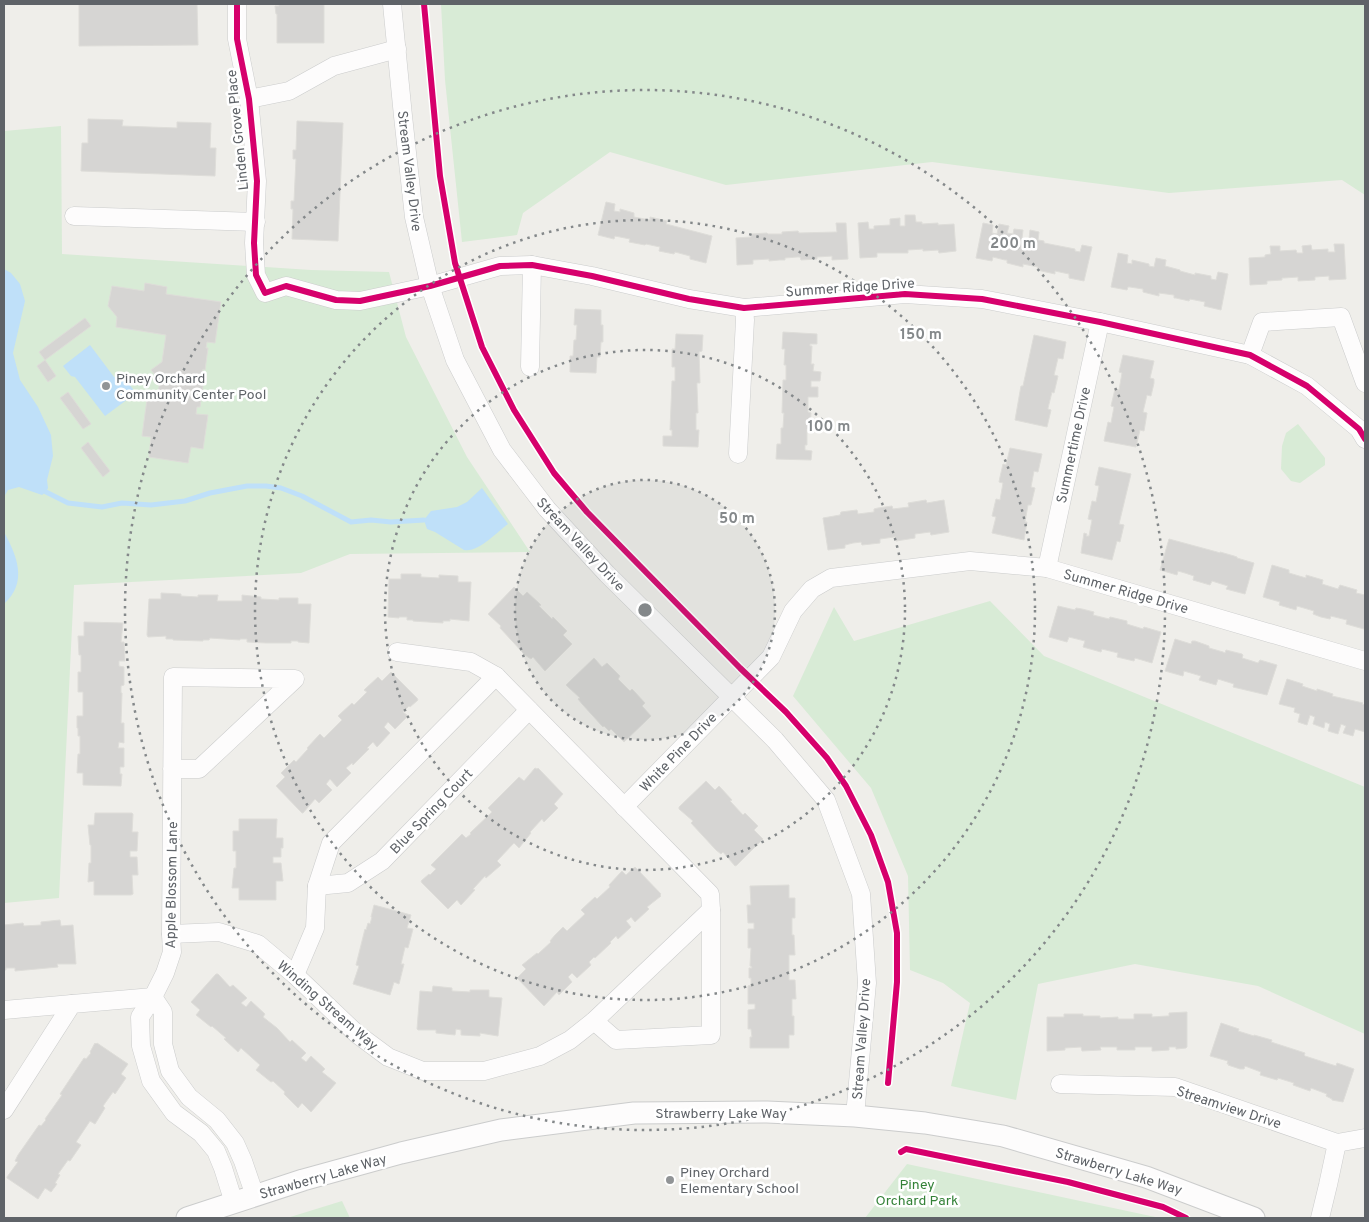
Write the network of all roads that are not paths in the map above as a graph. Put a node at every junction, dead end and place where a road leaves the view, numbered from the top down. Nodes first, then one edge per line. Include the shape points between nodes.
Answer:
1 (237, 4) edge
2 (392, 4) edge
3 (397, 49) junction
4 (249, 99) junction
5 (74, 216) dead end
6 (256, 222) junction
7 (532, 265) junction
8 (430, 286) junction
9 (744, 308) junction
10 (1100, 322) junction
11 (1250, 355) junction
12 (530, 367) dead end
13 (1365, 383) edge
14 (1363, 430) edge
15 (738, 454) dead end
16 (1046, 568) junction
17 (397, 652) dead end
18 (1365, 661) edge
19 (496, 676) junction
20 (731, 697) junction
21 (529, 710) junction
22 (172, 769) junction
23 (624, 807) junction
24 (318, 886) junction
25 (711, 910) junction
26 (171, 934) junction
27 (295, 975) junction
28 (153, 997) junction
29 (72, 1004) junction
30 (4, 1010) edge
31 (594, 1021) junction
32 (1060, 1084) dead end
33 (4, 1110) edge
34 (855, 1116) junction
35 (1365, 1138) edge
36 (1337, 1143) junction
37 (255, 1196) junction
38 (234, 1203) junction
39 (187, 1218) edge
40 (1254, 1218) edge
41 (1320, 1218) edge

1 - 4 street, Linden Grove Place via 237,39
2 - 3 street, Stream Valley Drive
3 - 4 street, Linden Grove Place via 334,66 289,91
3 - 8 street, Stream Valley Drive via 414,217
4 - 6 street, Linden Grove Place via 257,181
5 - 6 street
6 - 8 street, Linden Grove Place via 256,275 265,293 286,286 336,300 360,301
7 - 8 street, Summer Ridge Drive via 500,266
7 - 9 street, Summer Ridge Drive
7 - 12 street
8 - 20 street, Stream Valley Drive via 455,360 502,450 546,509
9 - 10 street, Summer Ridge Drive via 905,294 982,299
9 - 15 street
10 - 11 street, Summer Ridge Drive
10 - 16 street, Summertime Drive
11 - 13 street via 1262,322 1341,317
11 - 14 street, Summer Ridge Drive via 1307,386
16 - 18 street, Summer Ridge Drive
16 - 20 street, Summer Ridge Drive via 970,561 831,578 812,588 792,611 770,657
17 - 19 street via 471,662
19 - 21 street
19 - 24 street via 331,843
20 - 23 street, White Pine Drive
20 - 34 street, Stream Valley Drive via 775,740 826,800 861,894 867,983
21 - 23 street
21 - 24 street, Blue Spring Court via 382,861 348,883
22 - 22 street, Apple Blossom Lane via 199,769 295,679 173,677
22 - 26 street, Apple Blossom Lane
23 - 25 street via 710,894
24 - 27 street via 315,928
25 - 31 street, Winding Stream Way
25 - 31 street via 711,1035 616,1040
26 - 27 street, Winding Stream Way via 220,932 258,944
26 - 28 street, Apple Blossom Lane via 172,952
27 - 31 street, Winding Stream Way via 357,1034 388,1057 423,1071 484,1071 540,1056 570,1040
28 - 29 street
28 - 37 street via 163,1012 163,1044 170,1072 189,1097 217,1120 235,1143
28 - 38 street, Apple Blossom Lane via 140,1017 141,1046 151,1081 174,1113 201,1133 216,1151
29 - 30 street
29 - 33 street
32 - 36 street, Streamview Drive via 1174,1087
34 - 37 street, Strawberry Lake Way via 767,1112 634,1113 501,1130 303,1180
34 - 40 street, Strawberry Lake Way via 1003,1136 1146,1177
35 - 36 street, Streamview Drive
36 - 41 street
37 - 38 street, Strawberry Lake Way
38 - 39 street, Strawberry Lake Way

